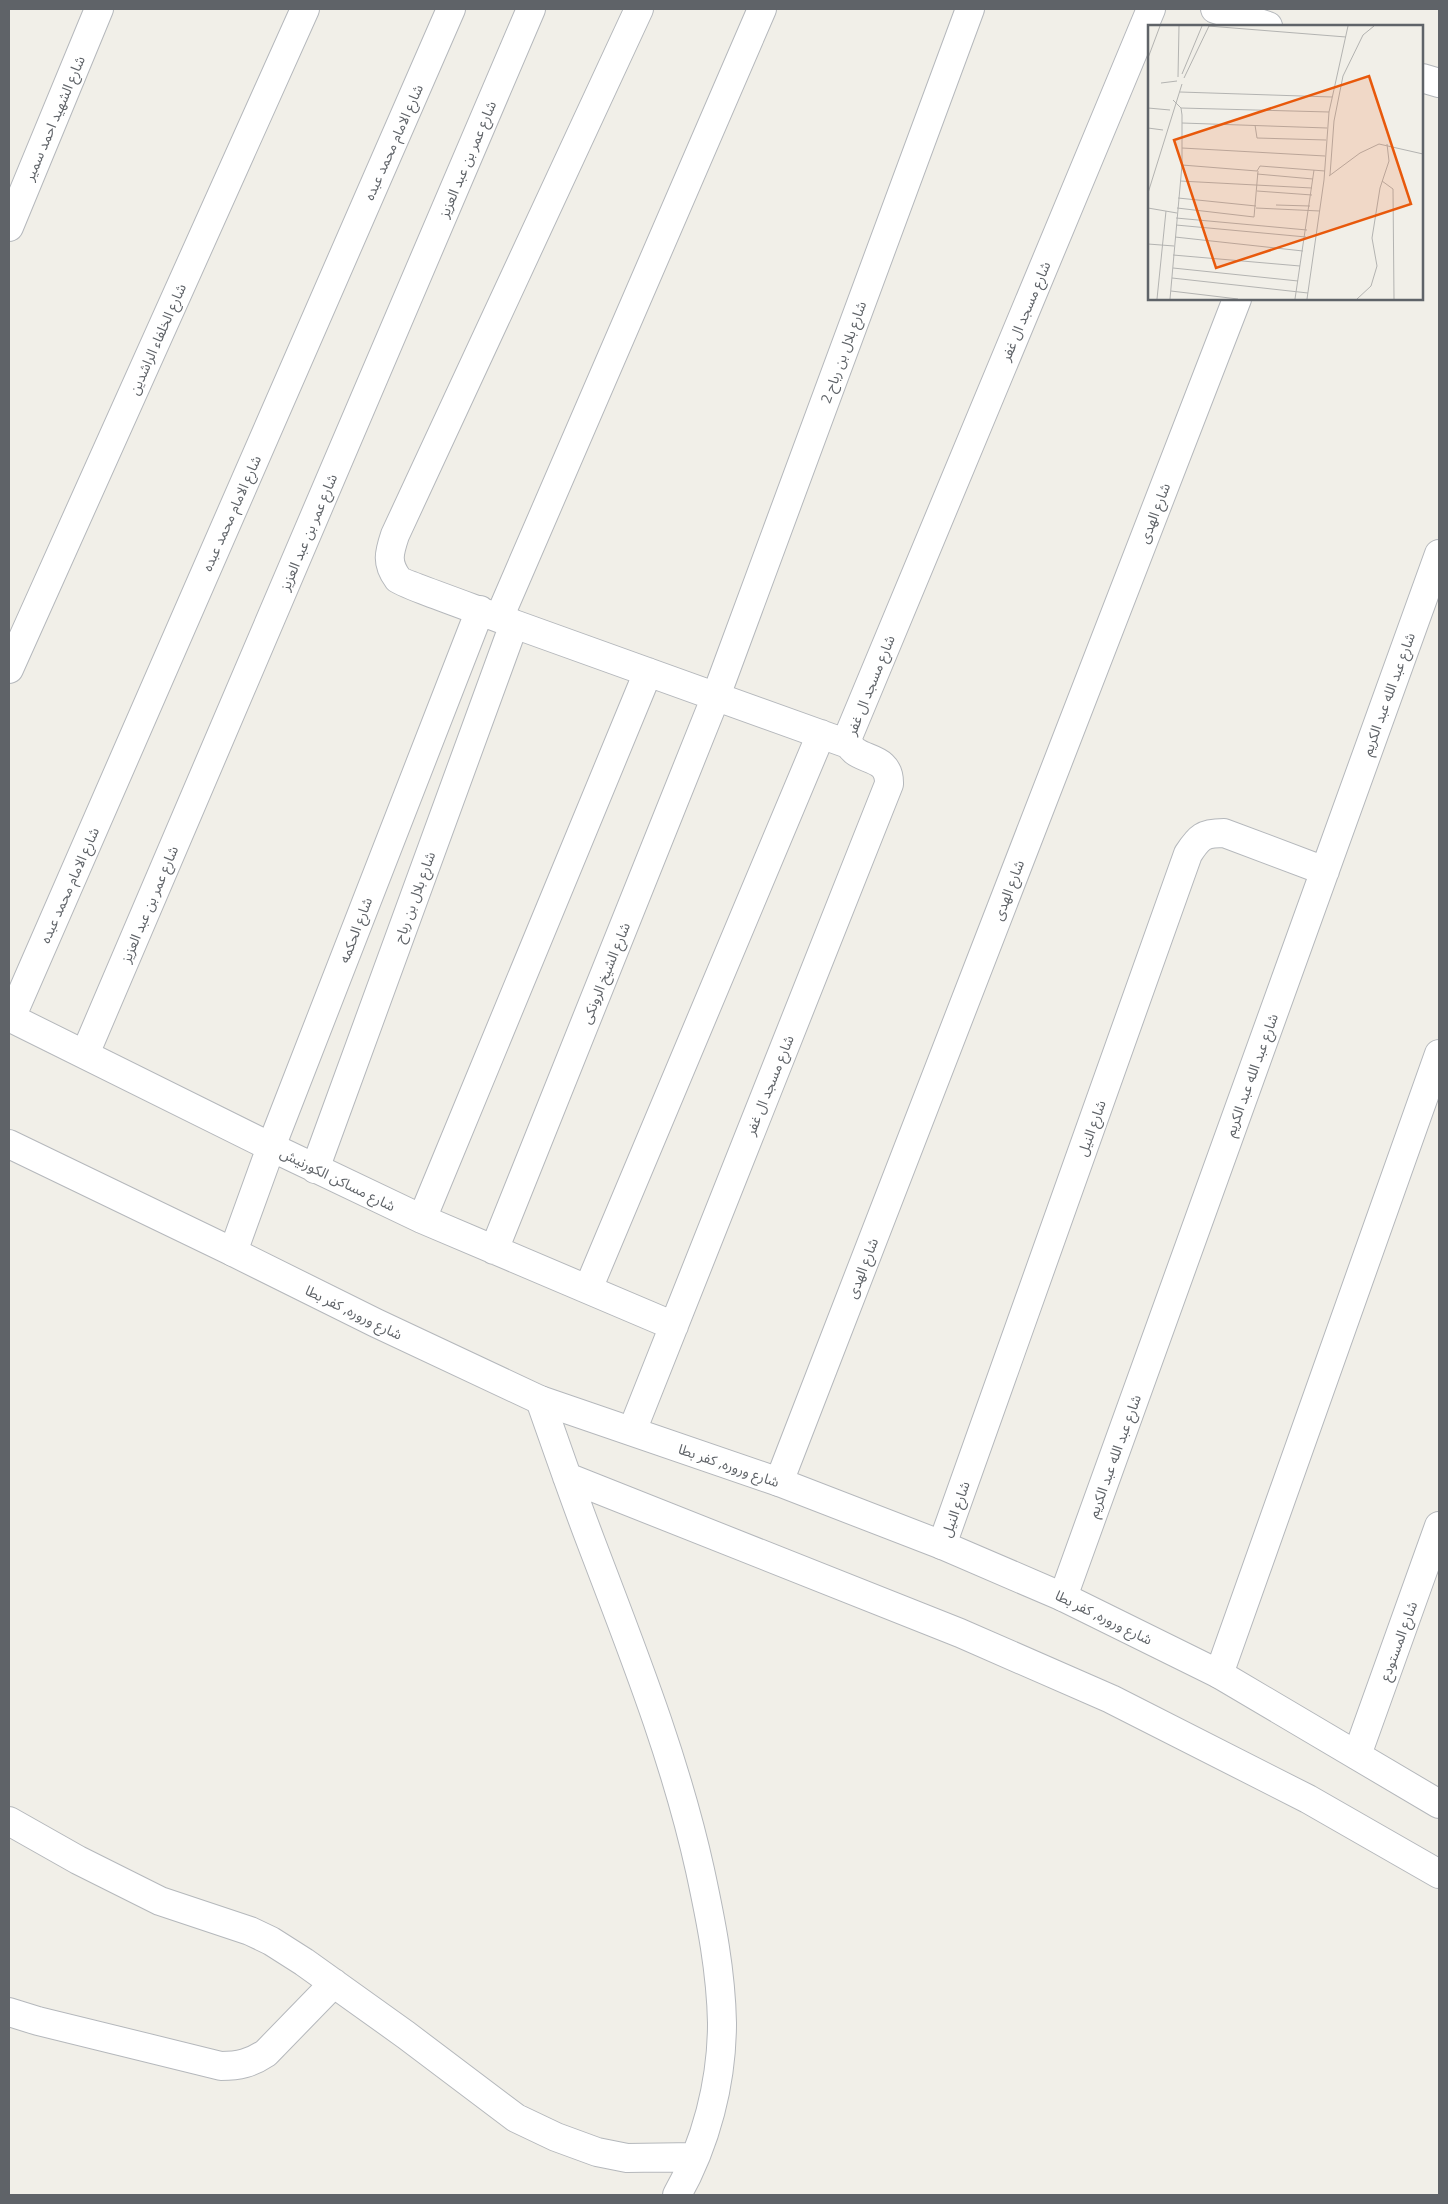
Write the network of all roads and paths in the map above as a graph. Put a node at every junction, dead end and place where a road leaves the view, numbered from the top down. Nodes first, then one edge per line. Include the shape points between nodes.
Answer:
1 (99, 9) edge
2 (305, 9) edge
3 (451, 9) edge
4 (531, 9) edge
5 (639, 9) edge
6 (762, 9) edge
7 (970, 9) edge
8 (1151, 9) edge
9 (1215, 9) edge
10 (1265, 25) edge
11 (1423, 78) edge
12 (1439, 84) edge
13 (9, 227) edge
14 (1237, 300) edge
15 (1439, 554) edge
16 (498, 618) junction
17 (9, 669) edge
18 (648, 672) junction
19 (716, 696) junction
20 (821, 734) junction
21 (848, 744) junction
22 (1325, 871) junction
23 (10, 1017) edge
24 (85, 1054) junction
25 (1439, 1054) edge
26 (9, 1144) edge
27 (271, 1147) junction
28 (315, 1169) junction
29 (422, 1219) junction
30 (494, 1250) junction
31 (233, 1252) junction
32 (588, 1290) junction
33 (674, 1326) junction
34 (540, 1400) junction
35 (632, 1432) junction
36 (567, 1477) junction
37 (780, 1482) junction
38 (1439, 1526) edge
39 (942, 1545) junction
40 (1063, 1597) junction
41 (1219, 1674) junction
42 (1357, 1755) junction
43 (1439, 1804) edge
44 (9, 1821) edge
45 (1439, 1874) edge
46 (334, 1983) junction
47 (9, 2012) edge
48 (694, 2157) junction
49 (677, 2195) edge

1 - 13 street, شارع الشهيد احمد سمير
2 - 17 street, شارع الخلفاء الراشدين
3 - 23 street, شارع الامام محمد عبده
4 - 24 street, شارع عمر بن عبد العزيز
5 - 16 street via 388,554 400,581
6 - 16 street
7 - 19 street, شارع بلال بن رباح 2
8 - 21 street, شارع مسجد ال غفر via 848,737
9 - 10 street
11 - 12 street
14 - 37 street, شارع الهدى
15 - 22 street, شارع عبد الله عبد الكريم
16 - 18 street
16 - 27 street, شارع الحكمه
16 - 28 street, شارع بلال بن رباح
18 - 19 street
18 - 29 street
19 - 20 street
19 - 30 street, شارع الشيخ الرونكى
20 - 21 street
20 - 32 street
21 - 33 street, شارع مسجد ال غفر via 851,750 884,765 889,784
22 - 39 street, شارع النيل via 1224,833 1209,833 1197,840 1188,854
22 - 40 street, شارع عبد الله عبد الكريم
23 - 24 street, شارع مساكن الكورنيش
24 - 27 street, شارع مساكن الكورنيش
25 - 41 street
26 - 31 street, شارع وروره, كفر بطا
27 - 28 street, شارع مساكن الكورنيش
27 - 31 street, شارع الحكمه
28 - 29 street, شارع مساكن الكورنيش
29 - 30 street, شارع مساكن الكورنيش
30 - 32 street, شارع مساكن الكورنيش
31 - 34 street, شارع وروره, كفر بطا
32 - 33 street, شارع مساكن الكورنيش
33 - 35 street, شارع مسجد ال غفر
34 - 35 street, شارع وروره, كفر بطا
34 - 36 street
35 - 37 street, شارع وروره, كفر بطا
36 - 45 street via 960,1633 1111,1699 1308,1799
36 - 48 street via 661,1728 682,1794 710,1917 719,1971 722,2025 718,2078 705,2130
37 - 39 street, شارع وروره, كفر بطا
38 - 42 street, شارع المستودع
39 - 40 street, شارع وروره, كفر بطا
40 - 41 street, شارع وروره, كفر بطا
41 - 42 street, شارع وروره, كفر بطا
42 - 43 street, شارع وروره, كفر بطا
44 - 46 street via 160,1901 271,1941
46 - 47 street via 266,2053 239,2066 221,2066 38,2022
46 - 48 street via 516,2118 597,2152 627,2158
48 - 49 street

